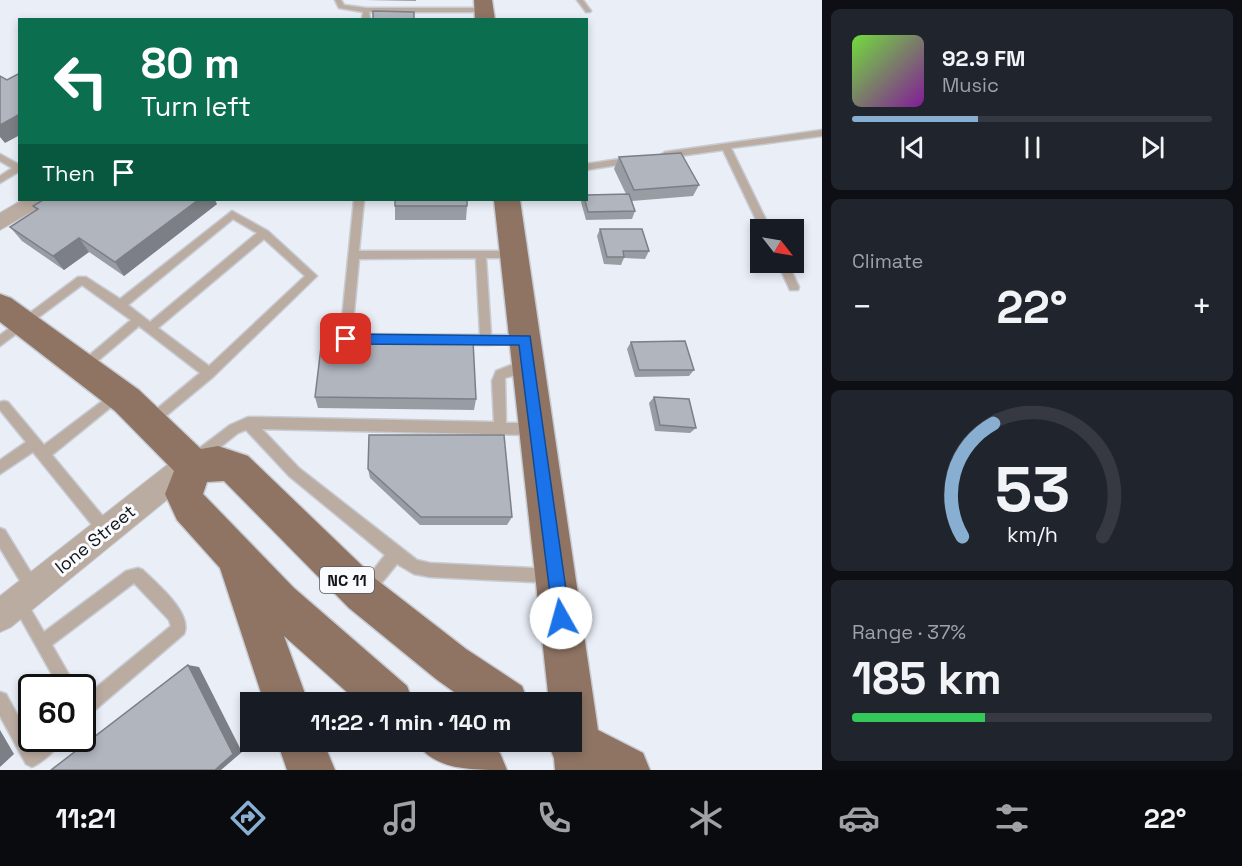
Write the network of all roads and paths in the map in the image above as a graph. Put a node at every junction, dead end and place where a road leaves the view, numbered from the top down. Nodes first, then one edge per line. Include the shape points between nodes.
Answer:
1 (338, 0) edge
2 (440, 0) edge
3 (580, 0) edge
4 (366, 10) junction
5 (440, 10) junction
6 (484, 10) edge
7 (588, 11) dead end
8 (366, 18) edge
9 (441, 18) edge
10 (822, 133) edge
11 (726, 147) junction
12 (0, 157) edge
13 (656, 157) edge
14 (645, 158) edge
15 (588, 166) edge
16 (0, 180) edge
17 (34, 201) edge
18 (359, 201) edge
19 (507, 201) edge
20 (3, 217) edge
21 (761, 219) edge
22 (264, 233) junction
23 (497, 254) junction
24 (354, 255) junction
25 (787, 273) edge
26 (794, 287) dead end
27 (120, 304) junction
28 (139, 320) junction
29 (8, 324) edge
30 (150, 328) junction
31 (486, 340) junction
32 (527, 355) junction
33 (82, 367) junction
34 (209, 373) junction
35 (118, 394) junction
36 (4, 406) dead end
37 (150, 422) junction
38 (248, 423) junction
39 (500, 428) junction
40 (537, 429) junction
41 (39, 448) junction
42 (193, 465) junction
43 (0, 468) edge
44 (106, 531) junction
45 (0, 535) edge
46 (395, 554) junction
47 (237, 558) junction
48 (556, 576) junction
49 (363, 594) junction
50 (17, 602) edge
51 (42, 643) junction
52 (60, 674) edge
53 (283, 692) edge
54 (380, 692) edge
55 (492, 692) edge
56 (569, 692) edge
57 (0, 700) edge
58 (96, 700) edge
59 (18, 733) edge
60 (582, 738) edge
61 (29, 752) edge
62 (39, 752) edge
63 (456, 752) edge
64 (483, 770) edge
65 (626, 770) edge

1 - 4 lane via 341,7
2 - 5 lane
3 - 7 lane
4 - 5 lane
4 - 8 lane
5 - 6 lane
5 - 9 lane
10 - 11 lane
11 - 13 lane
11 - 21 lane
12 - 16 lane via 18,168
14 - 15 lane
17 - 20 street
18 - 24 lane
19 - 23 main road
22 - 27 lane via 232,214
22 - 30 lane
22 - 34 lane via 312,276
23 - 24 lane
23 - 31 lane
23 - 32 main road
24 - 31 lane via 346,339
25 - 26 lane
27 - 28 lane
27 - 29 lane via 82,280
28 - 30 lane
28 - 33 lane
29 - 33 main road
30 - 34 lane
31 - 32 lane
32 - 39 lane via 500,375
32 - 40 main road
33 - 35 main road
34 - 37 lane
35 - 37 main road
35 - 41 lane
36 - 41 lane
37 - 42 main road
38 - 39 lane
38 - 42 lane via 234,429
38 - 46 lane via 294,472
39 - 40 lane
40 - 48 main road
41 - 43 lane
41 - 44 lane
42 - 44 street, Ione Street
42 - 47 main road via 184,494 190,507
42 - 49 main road, NC 11 via 218,463 235,468
44 - 50 street, Ione Street
45 - 50 lane
46 - 48 lane via 414,567 430,570
46 - 49 lane
47 - 53 main road
47 - 54 main road via 279,603
48 - 56 main road
49 - 55 main road, NC 11
50 - 51 lane
51 - 52 lane
51 - 58 lane via 130,576 138,574 176,616 179,629
57 - 59 lane
60 - 65 main road
61 - 62 lane via 32,758
63 - 64 main road

